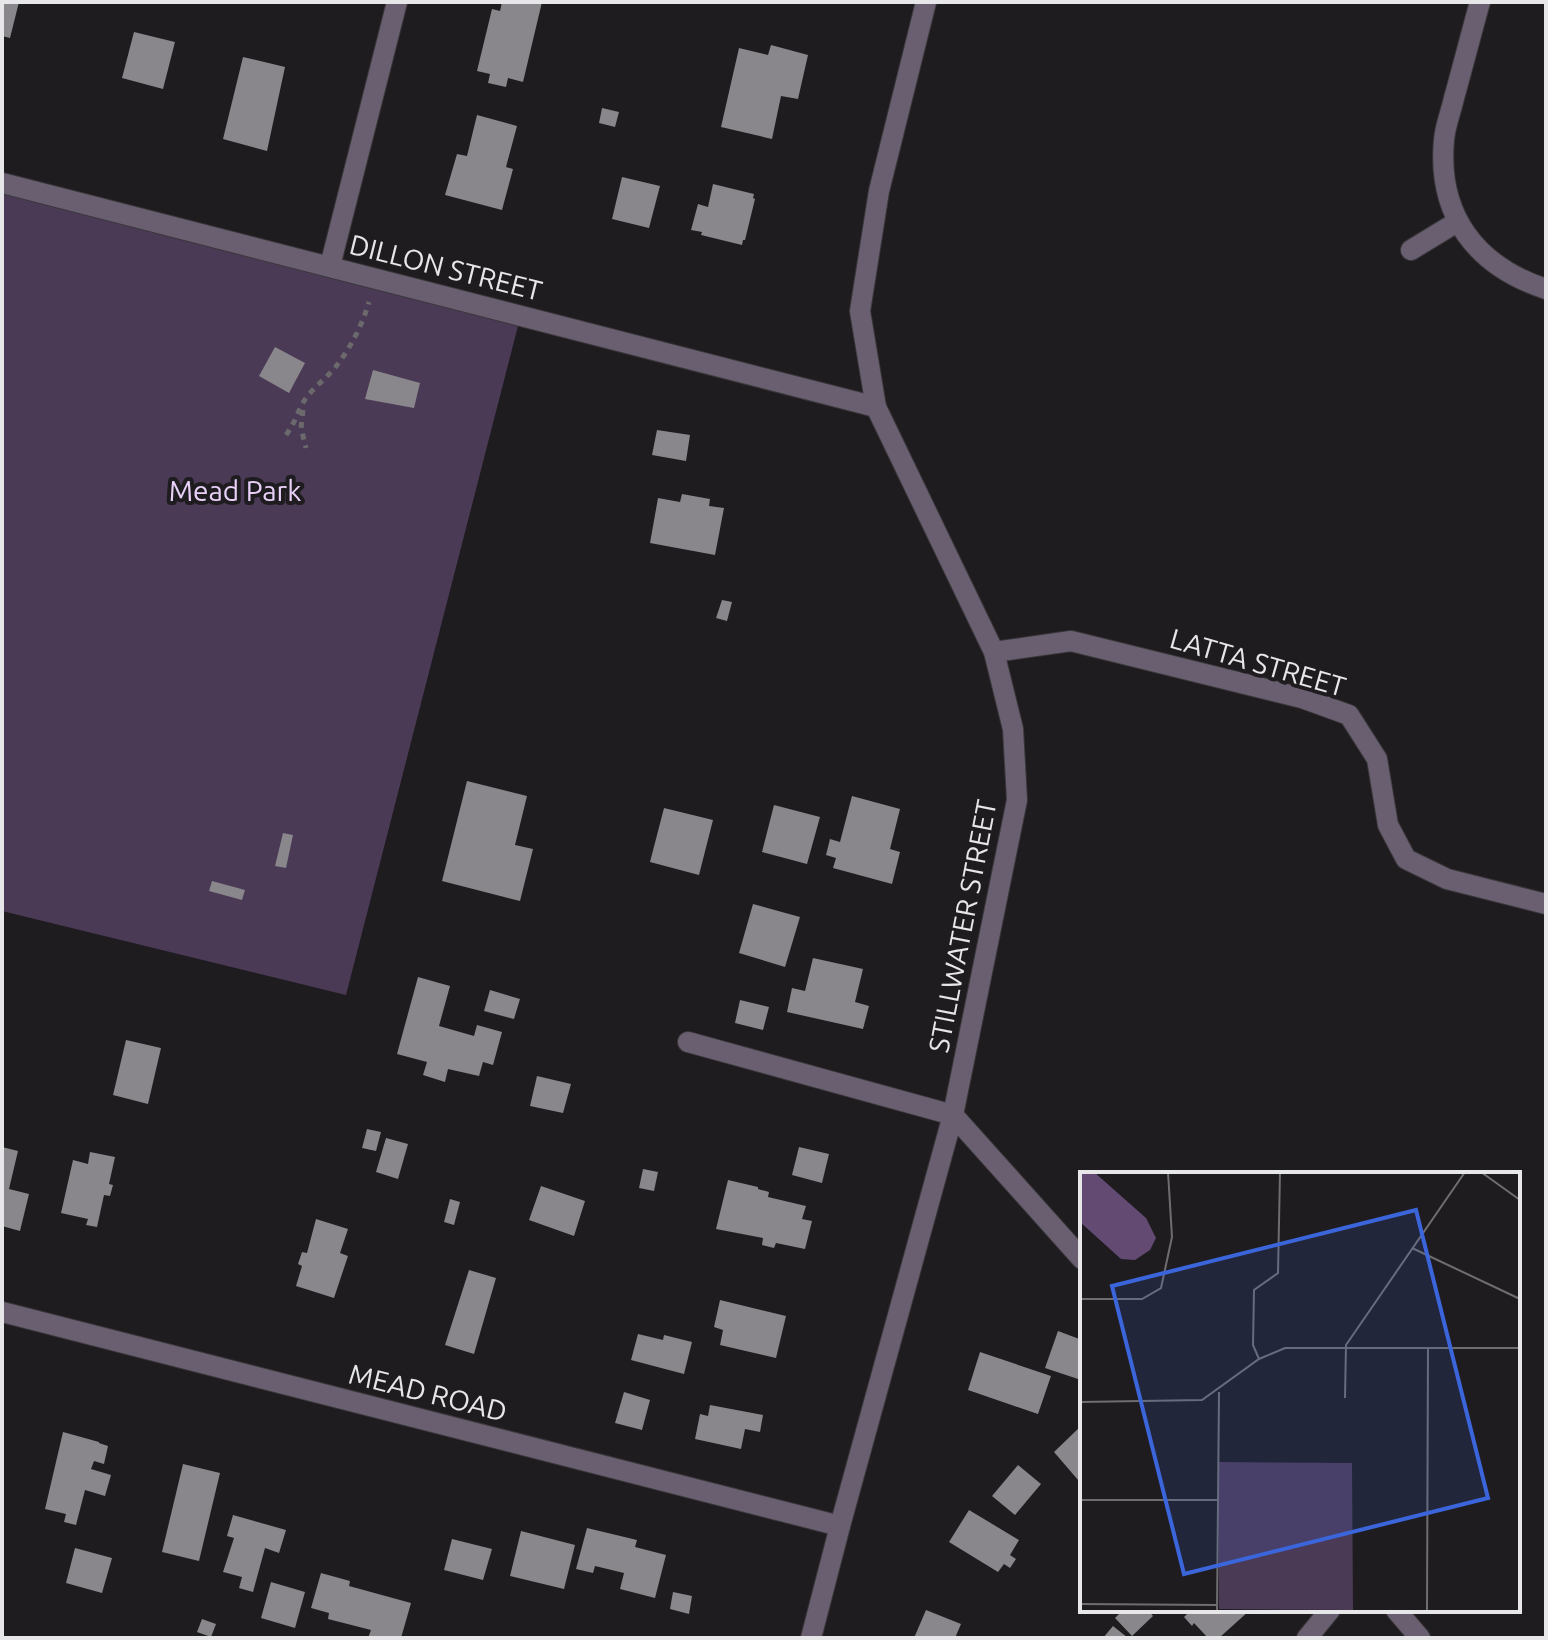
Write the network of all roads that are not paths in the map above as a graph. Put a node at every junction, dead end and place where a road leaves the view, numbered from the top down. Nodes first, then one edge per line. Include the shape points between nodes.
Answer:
1 (397, 2) edge
2 (926, 2) edge
3 (1480, 2) edge
4 (2, 183) edge
5 (1457, 222) junction
6 (1411, 250) dead end
7 (330, 266) junction
8 (1546, 289) edge
9 (876, 407) junction
10 (994, 652) junction
11 (1546, 904) edge
12 (688, 1042) dead end
13 (953, 1115) junction
14 (1080, 1257) edge
15 (2, 1312) edge
16 (840, 1526) junction
17 (1328, 1612) edge
18 (1398, 1612) edge
19 (811, 1638) edge
20 (1307, 1638) edge
21 (1420, 1638) edge

1 - 7 street
2 - 9 street, STILLWATER STREET via 879,191 860,311
3 - 5 street via 1444,137 1443,172
4 - 7 street, DILLON STREET
5 - 6 street
5 - 8 street via 1497,267
7 - 9 street, DILLON STREET
9 - 10 street, STILLWATER STREET
10 - 11 street, LATTA STREET via 1071,641 1302,698 1349,715 1377,759 1388,825 1406,859 1447,879
10 - 13 street, STILLWATER STREET via 1013,729 1017,800
12 - 13 street
13 - 14 street
13 - 16 street, STILLWATER STREET
15 - 16 street, MEAD ROAD
16 - 19 street, STILLWATER STREET
17 - 20 street
18 - 21 street

